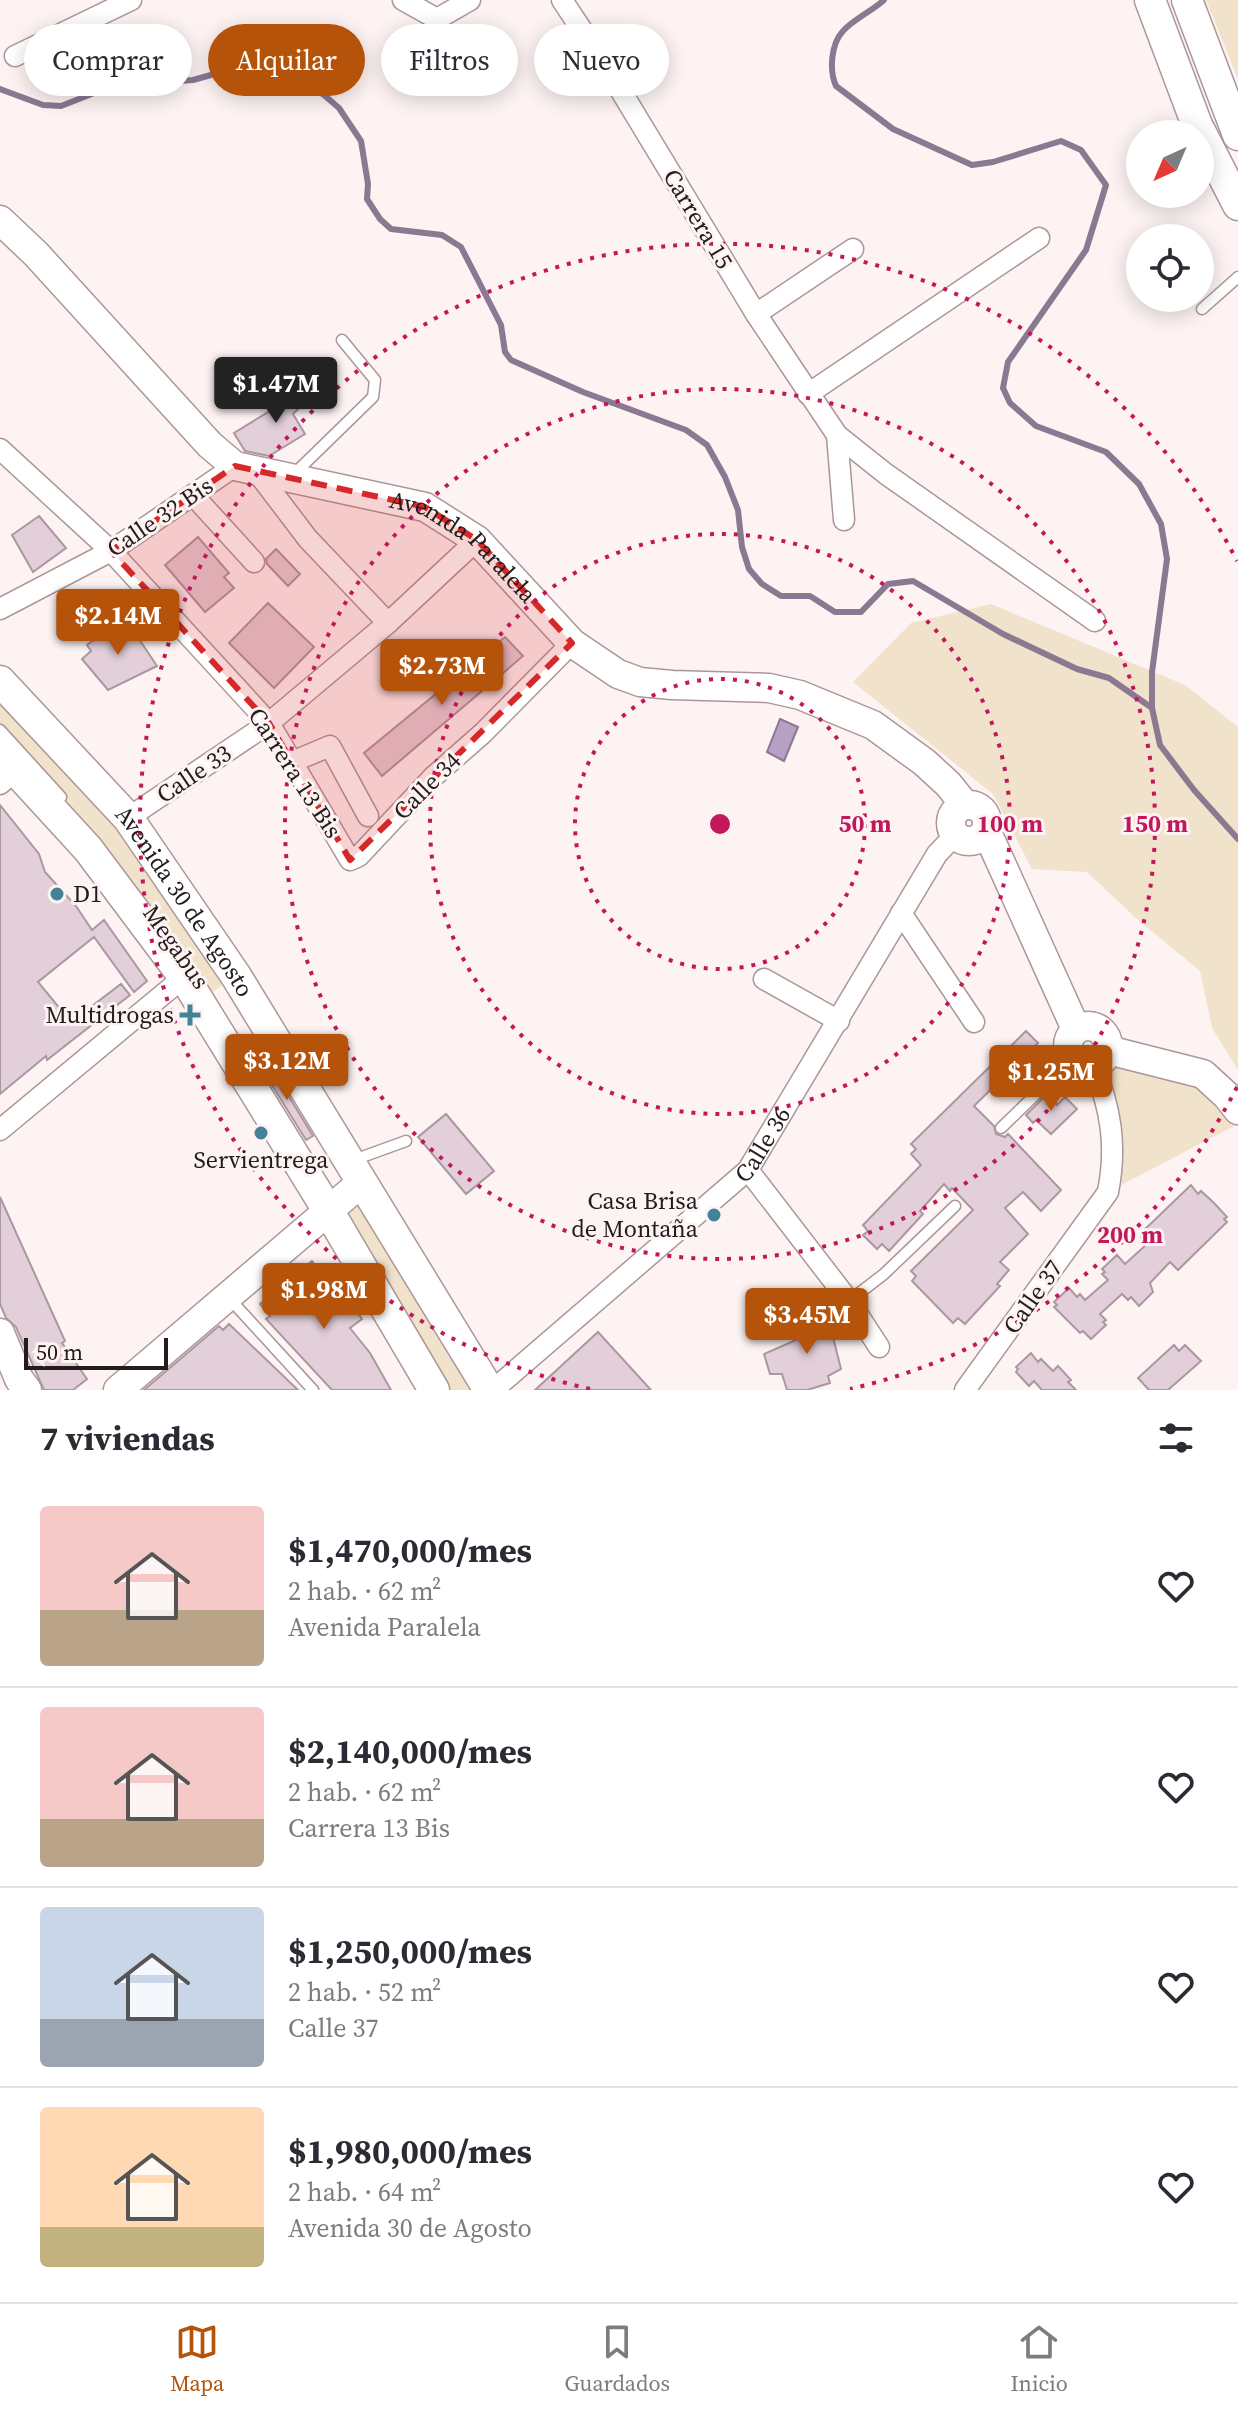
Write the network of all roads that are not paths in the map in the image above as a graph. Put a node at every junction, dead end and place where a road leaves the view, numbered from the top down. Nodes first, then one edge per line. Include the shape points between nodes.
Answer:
1 (131, 0) edge
2 (403, 0) edge
3 (470, 0) edge
4 (562, 0) edge
5 (1150, 0) edge
6 (1187, 0) edge
7 (15, 56) dead end
8 (1238, 135) edge
9 (1238, 205) edge
10 (0, 220) edge
11 (1039, 238) dead end
12 (853, 249) dead end
13 (1238, 277) edge
14 (1214, 298) edge
15 (756, 314) junction
16 (342, 340) dead end
17 (808, 394) junction
18 (837, 435) junction
19 (0, 449) edge
20 (246, 469) junction
21 (288, 480) junction
22 (193, 495) junction
23 (844, 520) dead end
24 (477, 540) junction
25 (111, 551) junction
26 (254, 562) dead end
27 (0, 609) edge
28 (1095, 621) dead end
29 (388, 623) junction
30 (572, 643) junction
31 (0, 681) edge
32 (269, 723) junction
33 (0, 730) edge
34 (54, 756) dead end
35 (292, 762) junction
36 (5, 769) edge
37 (965, 805) junction
38 (70, 807) dead end
39 (368, 816) dead end
40 (128, 818) junction
41 (986, 830) junction
42 (955, 835) junction
43 (350, 860) joint
44 (901, 913) junction
45 (189, 973) junction
46 (764, 979) dead end
47 (226, 983) dead end
48 (839, 1021) junction
49 (974, 1022) dead end
50 (241, 1046) dead end
51 (1091, 1058) junction
52 (271, 1096) dead end
53 (1238, 1110) edge
54 (1001, 1128) dead end
55 (0, 1130) edge
56 (406, 1141) dead end
57 (748, 1170) junction
58 (348, 1191) junction
59 (955, 1206) dead end
60 (228, 1297) junction
61 (849, 1301) junction
62 (401, 1310) dead end
63 (0, 1333) edge
64 (879, 1347) dead end
65 (27, 1390) edge
66 (118, 1390) edge
67 (313, 1390) edge
68 (434, 1390) edge
69 (491, 1390) edge
70 (965, 1390) edge

1 - 7 street
2 - 3 street via 437,19
4 - 15 street, Carrera 15
5 - 9 main road via 1197,125
6 - 8 main road
10 - 20 main road, Avenida Paralela via 210,445
11 - 17 street
12 - 15 street
13 - 14 lane
15 - 17 street, Carrera 15
16 - 21 lane via 375,380 373,397
17 - 18 street, Carrera 15
18 - 23 street
18 - 28 street, Carrera 15
19 - 25 street, Carrera 13 Bis
20 - 21 main road, Avenida Paralela
20 - 22 street, Calle 32 Bis
20 - 29 street
21 - 24 main road, Avenida Paralela via 425,507
22 - 25 street, Calle 32 Bis
22 - 26 street
24 - 29 street, Calle 33
24 - 30 main road, Avenida Paralela
25 - 27 street, Calle 32 Bis
25 - 32 street, Carrera 13 Bis
29 - 32 street, Calle 33
30 - 37 main road, Avenida Paralela via 618,674 640,682 769,688 844,713 873,725 924,762
30 - 43 street, Calle 34
31 - 40 main road, Avenida 30 de Agosto
32 - 35 street, Carrera 13 Bis
32 - 40 street, Calle 33
33 - 38 lane
34 - 47 lane, Megabus via 119,825
35 - 39 street via 330,746
35 - 43 street, Carrera 13 Bis
36 - 45 main road, Avenida 30 de Agosto via 88,849
37 - 41 main road via 985,815
37 - 42 main road via 952,815
40 - 58 main road, Avenida 30 de Agosto via 236,976
41 - 42 main road via 974,842
41 - 51 main road via 1076,1029 1067,1043
42 - 44 street, Calle 36
44 - 48 street, Calle 36
44 - 49 street
45 - 50 lane, Megabus
45 - 55 street
45 - 58 main road, Avenida 30 de Agosto
46 - 48 street
48 - 57 street, Calle 36
51 - 53 main road via 1203,1074
51 - 54 lane
51 - 70 street, Calle 37 via 1113,1132 1108,1192
52 - 58 lane
56 - 58 lane
57 - 61 street
57 - 69 street, Calle 36
58 - 60 main road
58 - 62 lane
58 - 68 main road, Avenida 30 de Agosto
58 - 69 main road, Avenida 30 de Agosto
59 - 61 lane
60 - 66 main road
60 - 67 lane
61 - 64 street
63 - 65 main road

